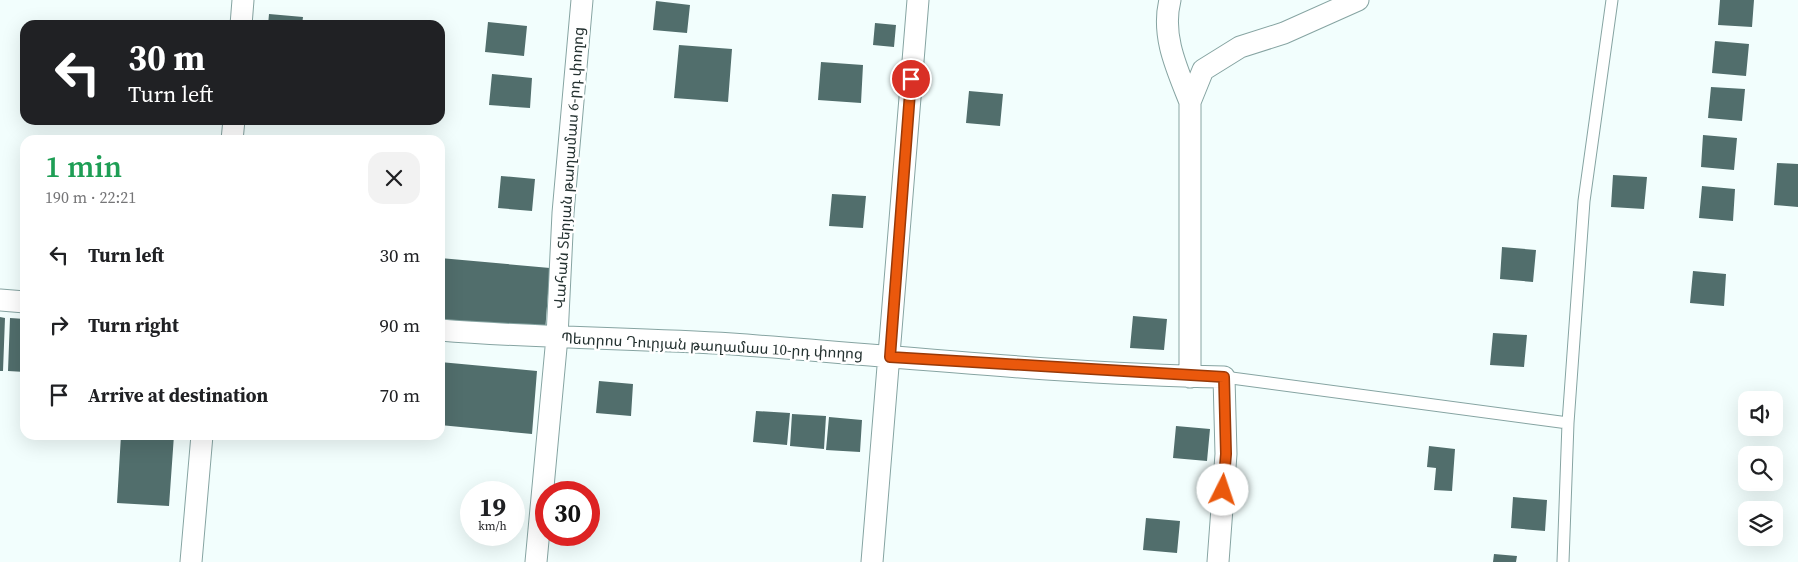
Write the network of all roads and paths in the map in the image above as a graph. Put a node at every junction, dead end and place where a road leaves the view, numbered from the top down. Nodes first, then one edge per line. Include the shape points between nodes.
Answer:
1 (243, 0) edge
2 (582, 0) edge
3 (918, 0) edge
4 (1170, 0) edge
5 (1358, 0) edge
6 (1612, 0) edge
7 (241, 20) edge
8 (1190, 102) junction
9 (0, 300) edge
10 (20, 302) edge
11 (445, 330) edge
12 (557, 337) junction
13 (890, 357) junction
14 (1190, 377) junction
15 (1224, 377) junction
16 (1568, 423) junction
17 (202, 440) edge
18 (191, 562) edge
19 (536, 562) edge
20 (872, 562) edge
21 (1218, 562) edge
22 (1562, 562) edge

1 - 7 street
2 - 12 street, Վահան Տերյան թաղամաս 6-րդ փողոց via 563,213
3 - 13 street
4 - 8 street via 1166,16 1171,53
5 - 8 street via 1284,33 1240,47 1203,70
6 - 16 lane via 1584,202
8 - 14 street
9 - 10 street
11 - 12 street, Պետրոս Դուրյան թաղամաս 10-րդ փողոց
12 - 13 street, Պետրոս Դուրյան թաղամաս 10-րդ փողոց via 730,344
12 - 19 street, Վահան Տերյան թաղամաս 6-րդ փողոց
13 - 14 street, Պետրոս Դուրյան թաղամաս 10-րդ փողոց
13 - 20 street
14 - 15 street, Պետրոս Դուրյան թաղամաս 10-րդ փողոց
15 - 16 lane
15 - 21 street via 1226,454
16 - 22 lane
17 - 18 street

